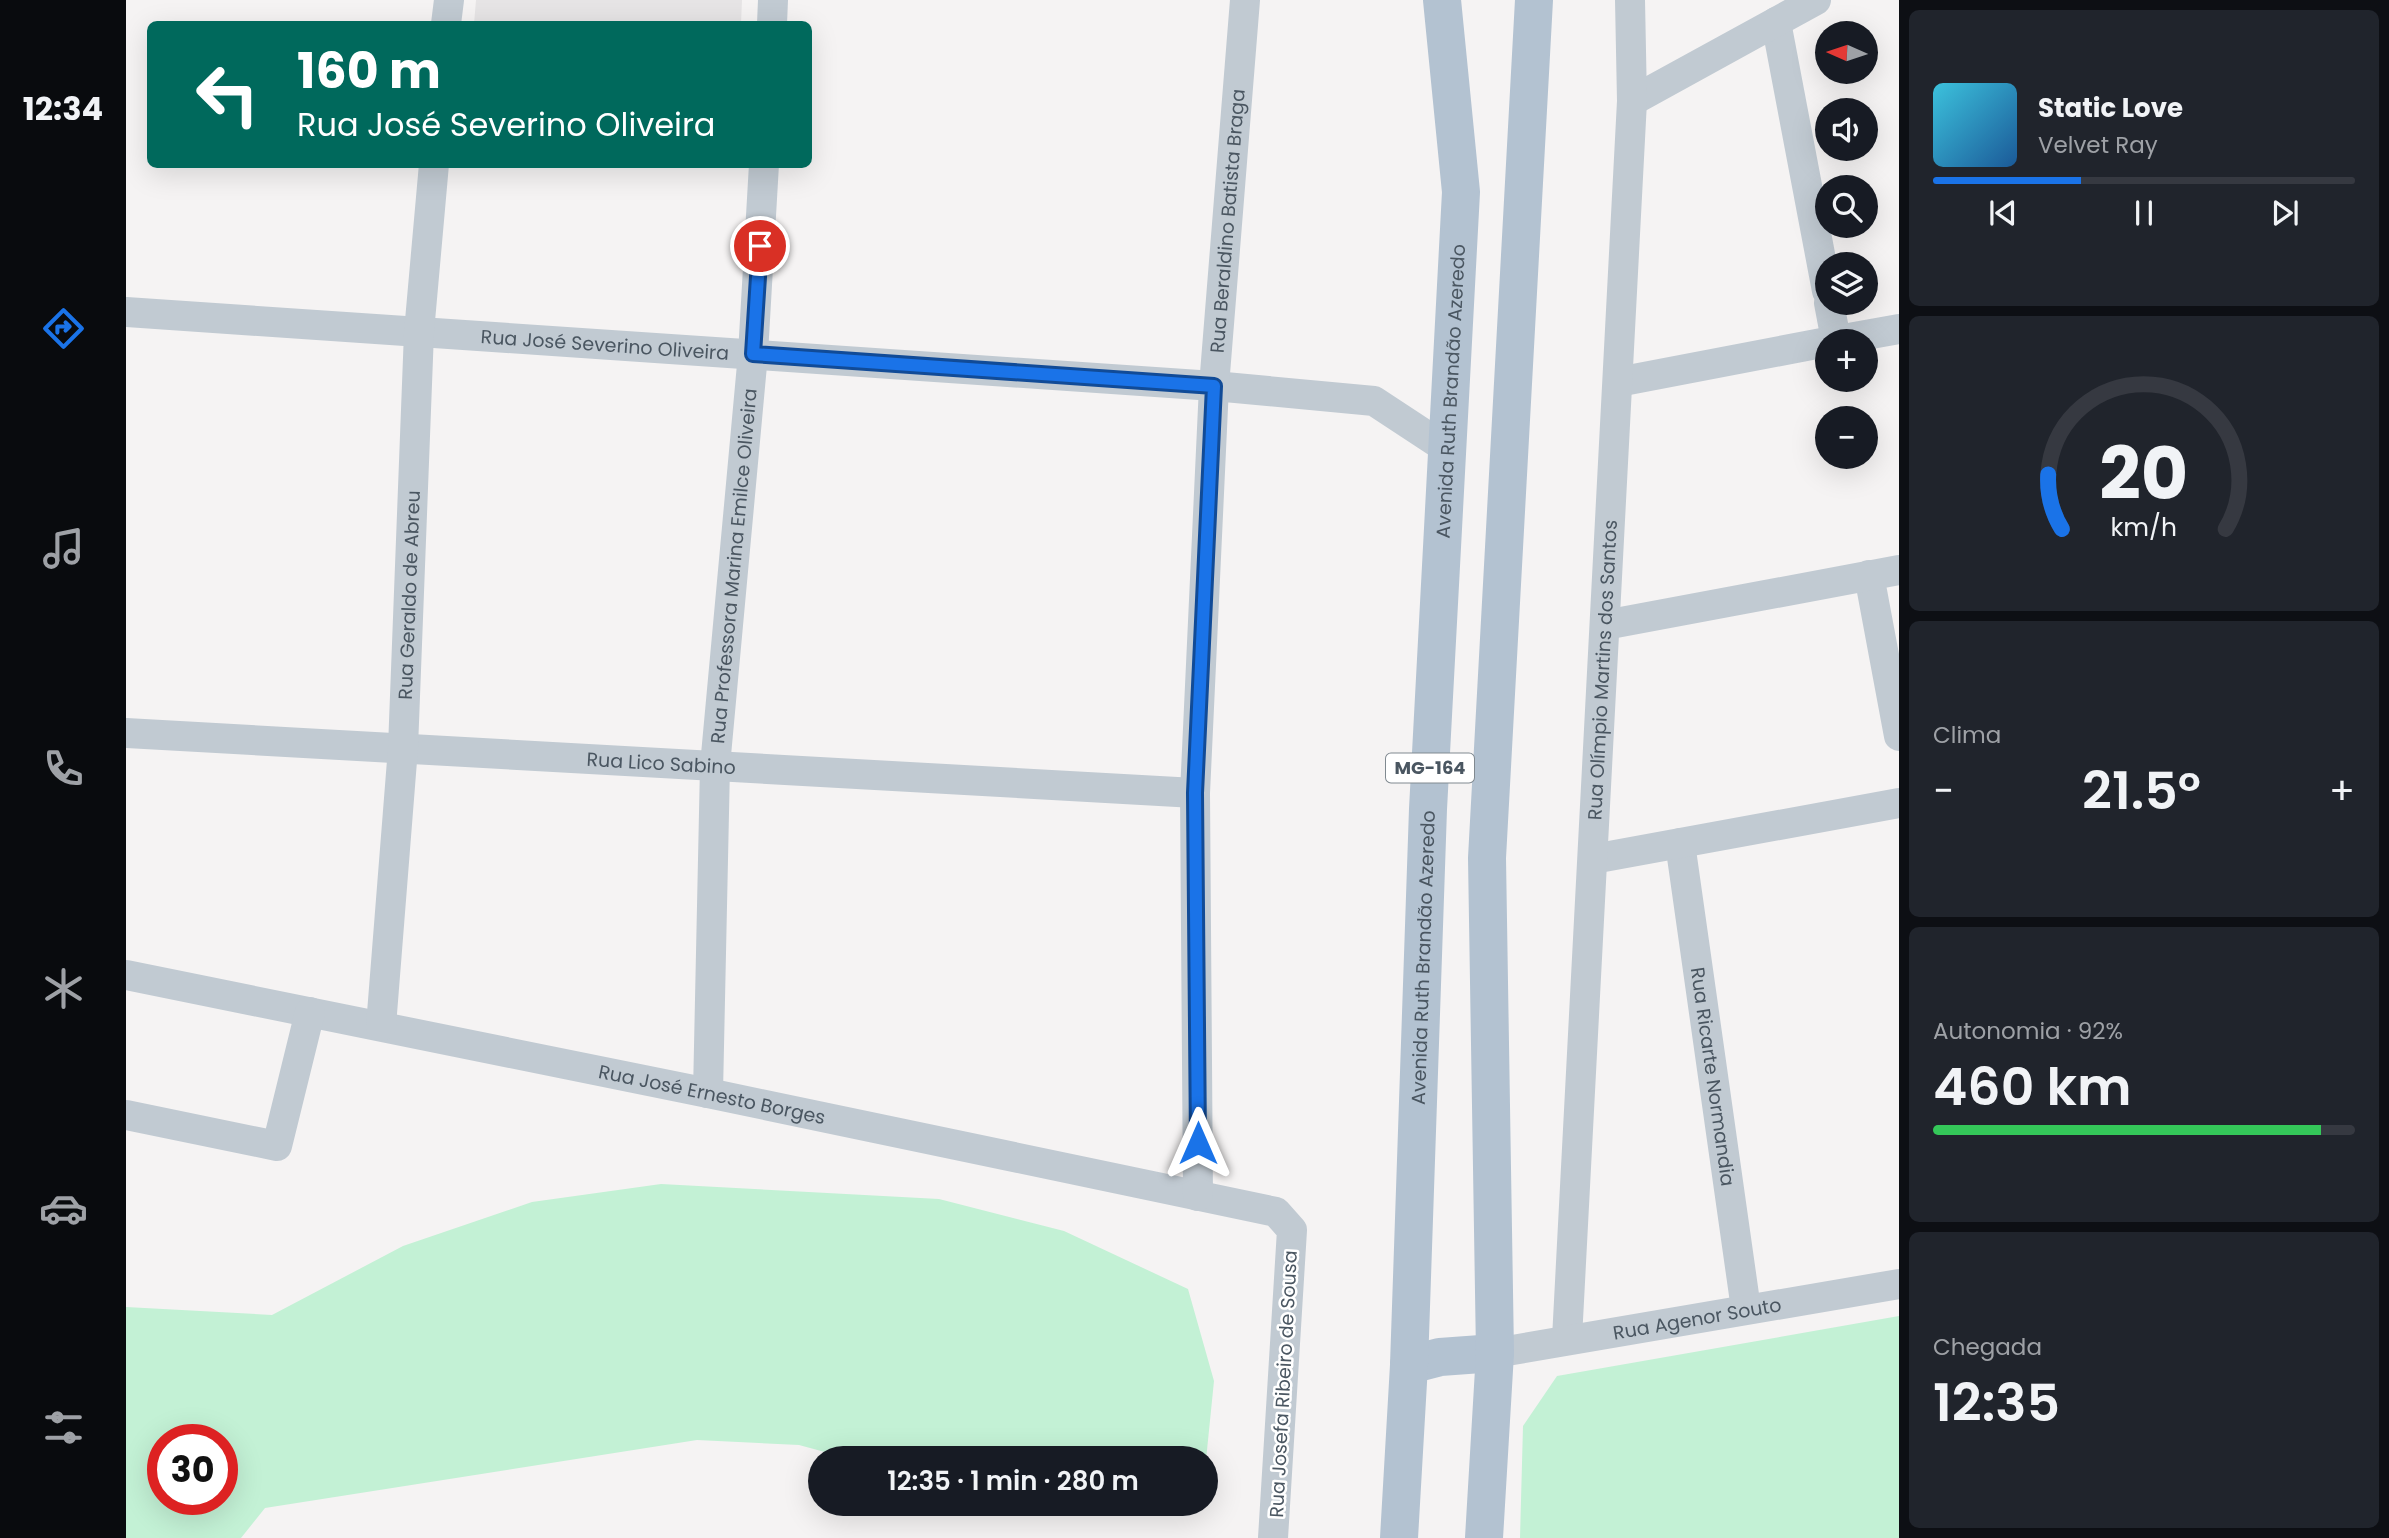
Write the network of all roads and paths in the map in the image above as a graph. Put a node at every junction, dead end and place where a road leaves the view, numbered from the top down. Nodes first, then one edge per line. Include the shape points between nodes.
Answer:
1 (449, 0) edge
2 (773, 0) edge
3 (1245, 0) edge
4 (1443, 0) edge
5 (1534, 0) edge
6 (1630, 0) edge
7 (1816, 0) edge
8 (446, 21) edge
9 (772, 21) edge
10 (1776, 22) junction
11 (1632, 101) junction
12 (434, 168) edge
13 (764, 168) edge
14 (1820, 252) edge
15 (126, 312) edge
16 (1899, 329) edge
17 (419, 332) junction
18 (1878, 333) edge
19 (1815, 344) edge
20 (753, 354) junction
21 (1618, 382) junction
22 (1214, 386) junction
23 (1447, 449) junction
24 (1899, 570) edge
25 (1869, 575) junction
26 (1605, 625) junction
27 (126, 733) edge
28 (1899, 736) edge
29 (403, 748) junction
30 (715, 766) junction
31 (1195, 793) junction
32 (1899, 803) edge
33 (1681, 843) junction
34 (1592, 859) junction
35 (126, 975) edge
36 (310, 1012) junction
37 (380, 1026) junction
38 (708, 1093) junction
39 (126, 1115) edge
40 (1198, 1196) junction
41 (1292, 1230) joint
42 (1899, 1284) edge
43 (1746, 1310) junction
44 (1567, 1339) junction
45 (1495, 1353) junction
46 (1409, 1364) junction
47 (1408, 1534) edge
48 (1273, 1538) edge
49 (1484, 1538) edge

1 - 8 street
2 - 9 street
3 - 22 street, Rua Beraldino Batista Braga
4 - 23 main road, Avenida Ruth Brandão Azeredo / MG-164 via 1461,192
5 - 45 main road, MG-164 via 1487,858
6 - 11 street, Rua Olímpio Martins dos Santos
7 - 10 street
10 - 11 street
10 - 14 street
11 - 21 street, Rua Olímpio Martins dos Santos
12 - 17 street, Rua Geraldo de Abreu
13 - 20 street, Rua Professora Marina Emilce Oliveira
15 - 17 street, Rua José Severino Oliveira
16 - 18 street
17 - 20 street, Rua José Severino Oliveira
17 - 29 street, Rua Geraldo de Abreu
19 - 21 street
20 - 22 street, Rua José Severino Oliveira
20 - 30 street, Rua Professora Marina Emilce Oliveira
21 - 26 street, Rua Olímpio Martins dos Santos
22 - 23 street, Rua José Severino Oliveira via 1374,401
22 - 31 street, Rua Beraldino Batista Braga
23 - 46 main road, Avenida Ruth Brandão Azeredo / MG-164 via 1428,809
24 - 25 street
25 - 26 street
25 - 28 street
26 - 34 street, Rua Olímpio Martins dos Santos
27 - 29 street, Rua Lico Sabino
29 - 30 street, Rua Lico Sabino
29 - 37 street, Rua Geraldo de Abreu
30 - 31 street, Rua Lico Sabino
30 - 38 street, Rua Professora Marina Emilce Oliveira
31 - 40 street, Rua Beraldino Batista Braga
32 - 33 street
33 - 34 street
33 - 43 street, Rua Ricarte Normandia
34 - 44 street, Rua Olímpio Martins dos Santos
35 - 36 street, Rua José Ernesto Borges
36 - 37 street, Rua José Ernesto Borges
36 - 39 street via 276,1146
37 - 38 street, Rua José Ernesto Borges
38 - 40 street, Rua José Ernesto Borges
40 - 41 street, Rua José Ernesto Borges via 1276,1212
41 - 48 street, Rua Josefa Ribeiro de Sousa
42 - 43 street, Rua Agenor Souto
43 - 44 street, Rua Agenor Souto
44 - 45 street, Rua Agenor Souto
45 - 46 main road
45 - 49 main road, MG-164
46 - 47 main road, Avenida Ruth Brandão Azeredo / MG-164

